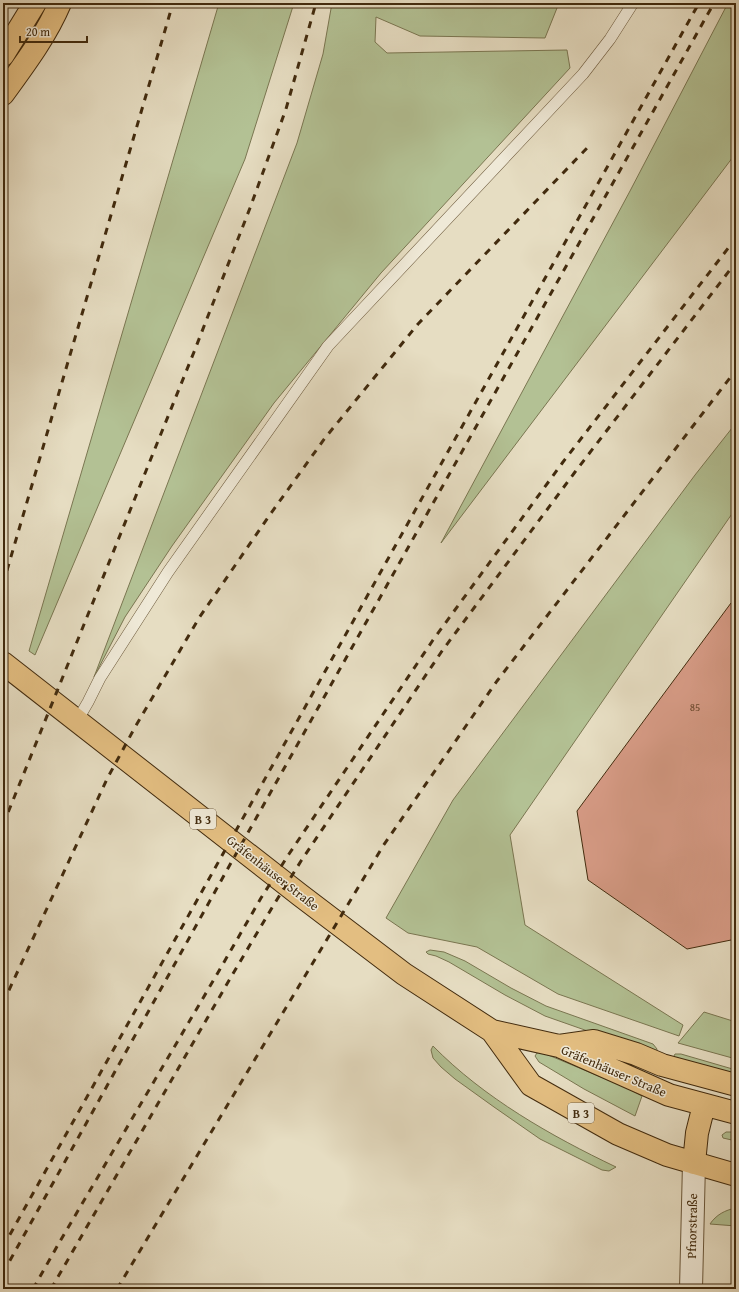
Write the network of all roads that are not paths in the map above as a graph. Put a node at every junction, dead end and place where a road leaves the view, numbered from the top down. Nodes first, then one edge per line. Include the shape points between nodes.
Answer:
1 (35, 3) edge
2 (60, 3) edge
3 (633, 3) edge
4 (3, 55) edge
5 (3, 94) edge
6 (3, 663) edge
7 (77, 721) junction
8 (492, 1031) junction
9 (559, 1046) junction
10 (736, 1085) edge
11 (704, 1105) junction
12 (736, 1113) edge
13 (694, 1162) junction
14 (736, 1175) edge
15 (691, 1289) edge

1 - 4 main road
2 - 5 main road via 53,20
3 - 7 lane via 583,74 328,346 168,572 100,678
6 - 7 main road, Gräfenhäuser Straße / B 3
7 - 8 main road, Gräfenhäuser Straße / B 3 via 404,974
8 - 9 main road, Gräfenhäuser Straße / B 3
8 - 13 main road, Gräfenhäuser Straße / B 3 via 531,1086 618,1134 668,1155
9 - 10 main road via 594,1041 662,1065
9 - 11 main road, Gräfenhäuser Straße / B 3 via 669,1095
11 - 12 main road, Gräfenhäuser Straße / B 3
11 - 13 main road via 697,1133
13 - 14 main road, Gräfenhäuser Straße / B 3
13 - 15 street, Pfnorstraße

